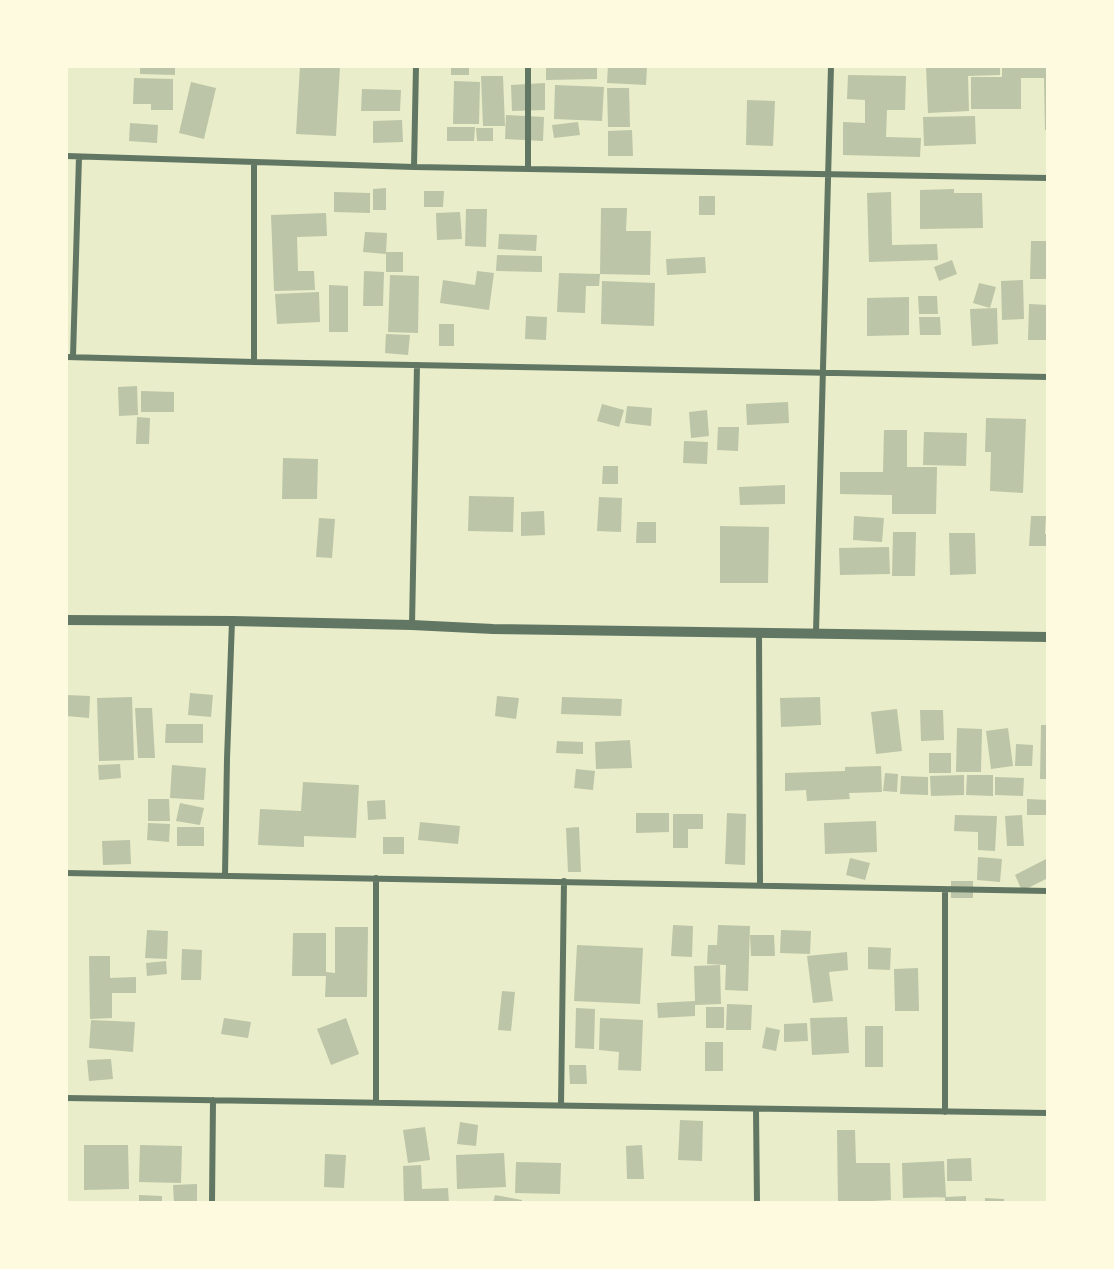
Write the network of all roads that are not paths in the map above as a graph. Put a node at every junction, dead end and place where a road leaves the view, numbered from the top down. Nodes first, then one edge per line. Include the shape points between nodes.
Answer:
1 (416, 66) edge
2 (528, 66) edge
3 (831, 66) edge
4 (66, 156) edge
5 (79, 157) junction
6 (254, 163) junction
7 (414, 167) junction
8 (528, 169) junction
9 (828, 175) junction
10 (1048, 178) edge
11 (70, 356) edge
12 (254, 362) junction
13 (417, 365) junction
14 (823, 372) junction
15 (1048, 377) edge
16 (66, 620) edge
17 (232, 621) junction
18 (412, 625) junction
19 (759, 632) junction
20 (816, 632) junction
21 (1048, 637) edge
22 (66, 873) edge
23 (225, 875) junction
24 (376, 878) junction
25 (564, 882) junction
26 (760, 885) junction
27 (945, 890) junction
28 (1048, 891) edge
29 (66, 1098) edge
30 (213, 1100) junction
31 (376, 1102) junction
32 (561, 1106) junction
33 (756, 1108) junction
34 (945, 1112) junction
35 (1048, 1113) edge
36 (212, 1203) edge
37 (757, 1203) edge

1 - 7 street
2 - 8 street
3 - 9 street
4 - 5 street
5 - 6 street
5 - 11 street
6 - 7 street
6 - 12 street
7 - 8 street
8 - 9 street
9 - 10 street
9 - 14 street
11 - 12 street
12 - 13 street
13 - 14 street
13 - 18 street
14 - 15 street
14 - 20 street
16 - 17 street
17 - 18 street
17 - 23 street
18 - 19 street
19 - 20 street
19 - 26 street
20 - 21 street
22 - 23 street
23 - 24 street
24 - 25 street
24 - 31 street
25 - 26 street
25 - 32 street
26 - 27 street
27 - 28 street
27 - 34 street
29 - 30 street
30 - 31 street
30 - 36 street
31 - 32 street
32 - 33 street
33 - 34 street
33 - 37 street
34 - 35 street

